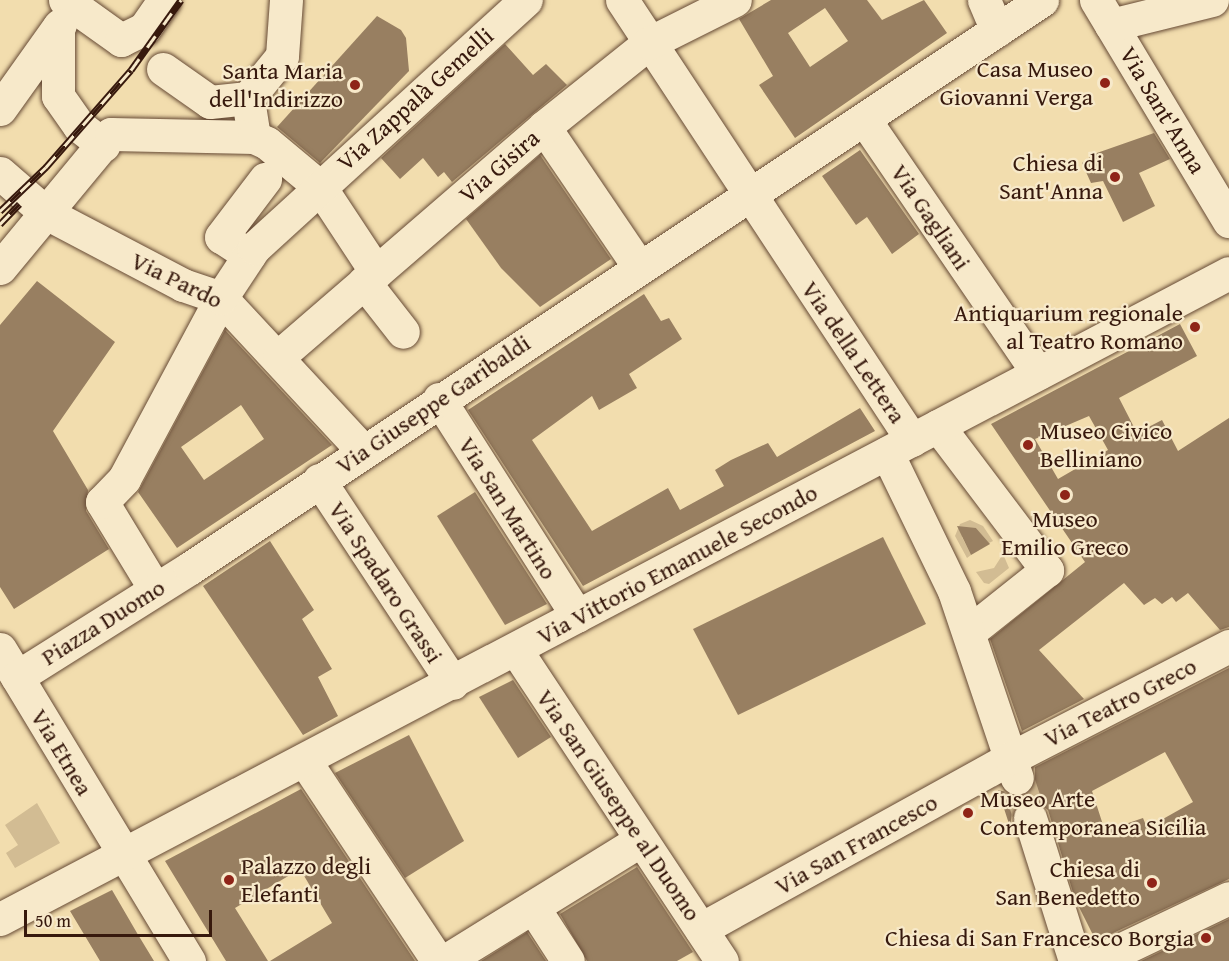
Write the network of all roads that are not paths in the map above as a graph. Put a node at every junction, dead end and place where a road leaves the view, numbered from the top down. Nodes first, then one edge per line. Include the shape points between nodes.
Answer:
1 (164, 0) edge
2 (286, 0) edge
3 (526, 0) edge
4 (622, 0) edge
5 (735, 0) edge
6 (984, 0) edge
7 (1042, 0) edge
8 (1212, 0) edge
9 (65, 11) edge
10 (1104, 13) edge
11 (998, 30) junction
12 (649, 43) junction
13 (174, 77) dead end
14 (248, 98) junction
15 (0, 109) edge
16 (864, 119) junction
17 (544, 127) junction
18 (254, 137) junction
19 (103, 145) junction
20 (0, 173) edge
21 (265, 179) dead end
22 (327, 187) junction
23 (749, 195) junction
24 (46, 213) junction
25 (1229, 221) edge
26 (249, 255) junction
27 (639, 267) junction
28 (0, 268) edge
29 (1229, 273) edge
30 (370, 277) junction
31 (221, 298) junction
32 (402, 332) dead end
33 (279, 356) junction
34 (1038, 374) junction
35 (440, 399) junction
36 (912, 440) junction
37 (363, 451) junction
38 (319, 480) junction
39 (190, 568) joint
40 (155, 589) junction
41 (578, 616) junction
42 (972, 641) junction
43 (1229, 646) edge
44 (0, 649) edge
45 (516, 650) junction
46 (17, 677) junction
47 (453, 683) junction
48 (305, 761) junction
49 (1014, 769) junction
50 (1030, 818) tunnel mouth
51 (641, 840) junction
52 (120, 866) junction
53 (1229, 898) edge
54 (533, 907) junction
55 (0, 919) edge
56 (701, 929) junction
57 (189, 961) edge
58 (438, 961) edge
59 (446, 961) edge
60 (568, 961) edge
61 (722, 961) edge
62 (1075, 961) edge
63 (1097, 961) edge

1 - 9 street via 144,29 121,40
2 - 14 street via 282,56
3 - 22 street, Via Zappalà Gemelli
4 - 12 street, Via della Lettera
5 - 12 street, Via Gisira
6 - 11 street
7 - 11 street
8 - 10 street
9 - 15 street
9 - 19 street via 58,96 79,126
10 - 25 street, Via Sant'Anna
11 - 16 street
12 - 17 street, Via Gisira
12 - 23 street, Via della Lettera
13 - 14 street via 210,102
14 - 18 street
16 - 23 street, Via Giuseppe Garibaldi
16 - 34 street, Via Gagliani
17 - 27 street
17 - 30 street, Via Gisira
18 - 19 street via 111,134
18 - 22 street
19 - 24 street
20 - 24 street, Via Pardo
21 - 26 street via 221,237
22 - 26 street, Via Zappalà Gemelli
22 - 30 street
23 - 27 street, Via Giuseppe Garibaldi
23 - 36 street, Via della Lettera
24 - 28 street
24 - 31 street, Via Pardo via 183,285
26 - 31 street, Via Zappalà Gemelli
27 - 35 street, Via Giuseppe Garibaldi
29 - 34 street, Via Vittorio Emanuele Secondo
30 - 32 street
30 - 33 street, Via Gisira
31 - 33 street, Via Pardo
31 - 40 street, Via Zappalà Gemelli via 124,479 102,502
33 - 37 street, Via Pardo
34 - 36 street, Via Vittorio Emanuele Secondo
35 - 37 street, Via Giuseppe Garibaldi
35 - 41 street, Via San Martino
36 - 41 street, Via Vittorio Emanuele Secondo
36 - 42 street
36 - 42 street via 1047,570
37 - 38 street, Via Giuseppe Garibaldi
38 - 39 street, Via Giuseppe Garibaldi
38 - 47 street, Via Spadaro Grassi
39 - 40 street, Piazza Duomo
40 - 46 street, Piazza Duomo
41 - 45 street, Via Vittorio Emanuele Secondo
42 - 49 street
43 - 49 street, Via Teatro Greco
44 - 46 street, Via Etnea
45 - 47 street, Via Vittorio Emanuele Secondo
45 - 51 street, Via San Giuseppe al Duomo
46 - 52 street, Via Etnea
47 - 48 street, Via Vittorio Emanuele Secondo
48 - 52 street, Via Vittorio Emanuele Secondo
48 - 58 street
49 - 56 street, Via San Francesco
50 - 62 street
51 - 54 street
51 - 56 street, Via San Giuseppe al Duomo
52 - 55 street, Via Vittorio Emanuele Secondo
52 - 57 street, Via Etnea
53 - 63 street
54 - 59 street
54 - 60 street
56 - 61 street, Via San Giuseppe al Duomo

